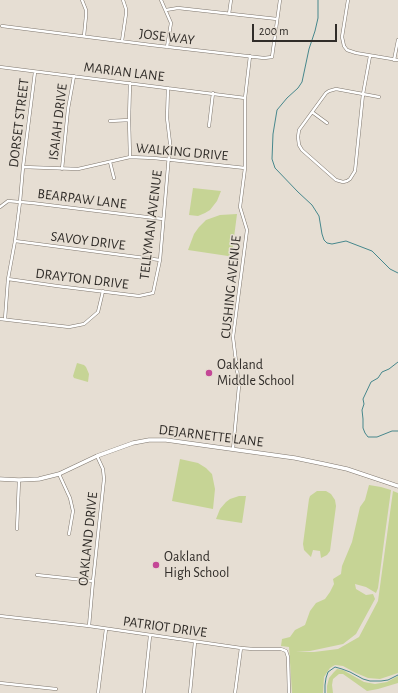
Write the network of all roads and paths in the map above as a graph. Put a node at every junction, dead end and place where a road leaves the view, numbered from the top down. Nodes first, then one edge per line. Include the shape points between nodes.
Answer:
1 (82, 0) edge
2 (123, 0) edge
3 (161, 0) edge
4 (232, 0) edge
5 (280, 0) edge
6 (348, 0) edge
7 (166, 10) junction
8 (229, 14) junction
9 (277, 19) junction
10 (2, 26) dead end
11 (84, 36) junction
12 (398, 40) edge
13 (122, 41) junction
14 (167, 47) junction
15 (250, 56) junction
16 (370, 56) junction
17 (394, 60) junction
18 (398, 60) edge
19 (0, 67) edge
20 (35, 72) junction
21 (74, 76) junction
22 (130, 83) junction
23 (168, 88) junction
24 (213, 93) junction
25 (363, 94) junction
26 (379, 97) dead end
27 (245, 98) junction
28 (312, 112) junction
29 (129, 120) junction
30 (110, 121) dead end
31 (326, 123) dead end
32 (209, 126) dead end
33 (130, 157) junction
34 (169, 160) junction
35 (110, 162) junction
36 (23, 167) junction
37 (245, 168) junction
38 (62, 169) junction
39 (114, 178) dead end
40 (20, 202) junction
41 (0, 207) edge
42 (163, 219) junction
43 (15, 241) junction
44 (160, 260) junction
45 (8, 279) junction
46 (102, 291) junction
47 (153, 293) joint
48 (0, 318) edge
49 (5, 319) junction
50 (233, 449) junction
51 (97, 456) junction
52 (59, 474) junction
53 (0, 479) edge
54 (19, 480) junction
55 (398, 486) edge
56 (17, 529) dead end
57 (68, 534) dead end
58 (37, 575) dead end
59 (93, 581) junction
60 (0, 616) edge
61 (89, 626) junction
62 (106, 629) junction
63 (150, 636) junction
64 (196, 642) junction
65 (241, 648) junction
66 (0, 683) edge
67 (56, 689) dead end
68 (98, 693) edge
69 (144, 693) edge
70 (190, 693) edge
71 (236, 693) edge
72 (289, 693) edge

1 - 11 street via 86,10
2 - 13 street via 126,14
3 - 7 street
4 - 8 street
5 - 9 street, JOSE WAY
6 - 16 street via 342,42 347,50
7 - 8 street via 178,8
7 - 14 street via 171,23
8 - 9 street
9 - 15 street, JOSE WAY via 272,57
10 - 11 street, JOSE WAY
11 - 13 street, JOSE WAY
12 - 17 street
13 - 14 street, JOSE WAY
14 - 15 street, JOSE WAY
15 - 27 street, CUSHING AVENUE
16 - 17 street
16 - 25 street
17 - 18 street
19 - 20 street, MARIAN LANE
20 - 21 street, MARIAN LANE
20 - 36 street, DORSET STREET
21 - 22 street, MARIAN LANE
21 - 38 street, ISAIAH DRIVE
22 - 23 street, MARIAN LANE
22 - 29 street
23 - 24 street, MARIAN LANE
23 - 34 street, TELLYMAN AVENUE
24 - 27 street, MARIAN LANE
24 - 32 street
25 - 26 street
25 - 28 street via 333,89 326,93
25 - 28 street via 355,171 347,181 336,180 302,150 298,133
27 - 37 street, CUSHING AVENUE
28 - 31 street
29 - 30 street
29 - 33 street
33 - 34 street, WALKING DRIVE
33 - 35 street, WALKING DRIVE
34 - 37 street, WALKING DRIVE
34 - 42 street, TELLYMAN AVENUE
35 - 38 street, WALKING DRIVE via 78,169
35 - 39 street
36 - 38 street, WALKING DRIVE
36 - 40 street, DORSET STREET
37 - 50 street, CUSHING AVENUE via 240,207 247,230 233,337 239,386
40 - 41 street, BEARPAW LANE via 8,201
40 - 42 street, BEARPAW LANE
40 - 43 street, DORSET STREET
42 - 44 street, TELLYMAN AVENUE
43 - 44 street, SAVOY DRIVE
43 - 45 street, DORSET STREET
44 - 47 street, TELLYMAN AVENUE
45 - 46 street, DRAYTON DRIVE
45 - 49 street, DORSET STREET
46 - 47 street, DRAYTON DRIVE via 139,296
46 - 49 street via 98,312 84,324 69,327
48 - 49 street
50 - 51 main road, DEJARNETTE LANE via 149,440
50 - 55 main road, DEJARNETTE LANE via 324,464
51 - 52 main road, DEJARNETTE LANE
51 - 59 street, OAKLAND DRIVE via 104,479
52 - 54 main road, DEJARNETTE LANE
52 - 57 street via 73,511
53 - 54 main road, DEJARNETTE LANE
54 - 56 street
58 - 59 street
59 - 61 street, OAKLAND DRIVE
60 - 61 street, PATRIOT DRIVE
61 - 62 street, PATRIOT DRIVE
62 - 63 street, PATRIOT DRIVE
62 - 68 street
63 - 64 street, PATRIOT DRIVE
63 - 69 street
64 - 65 street, PATRIOT DRIVE
64 - 70 street
65 - 71 street
65 - 72 street, PATRIOT DRIVE via 286,651
66 - 67 street

